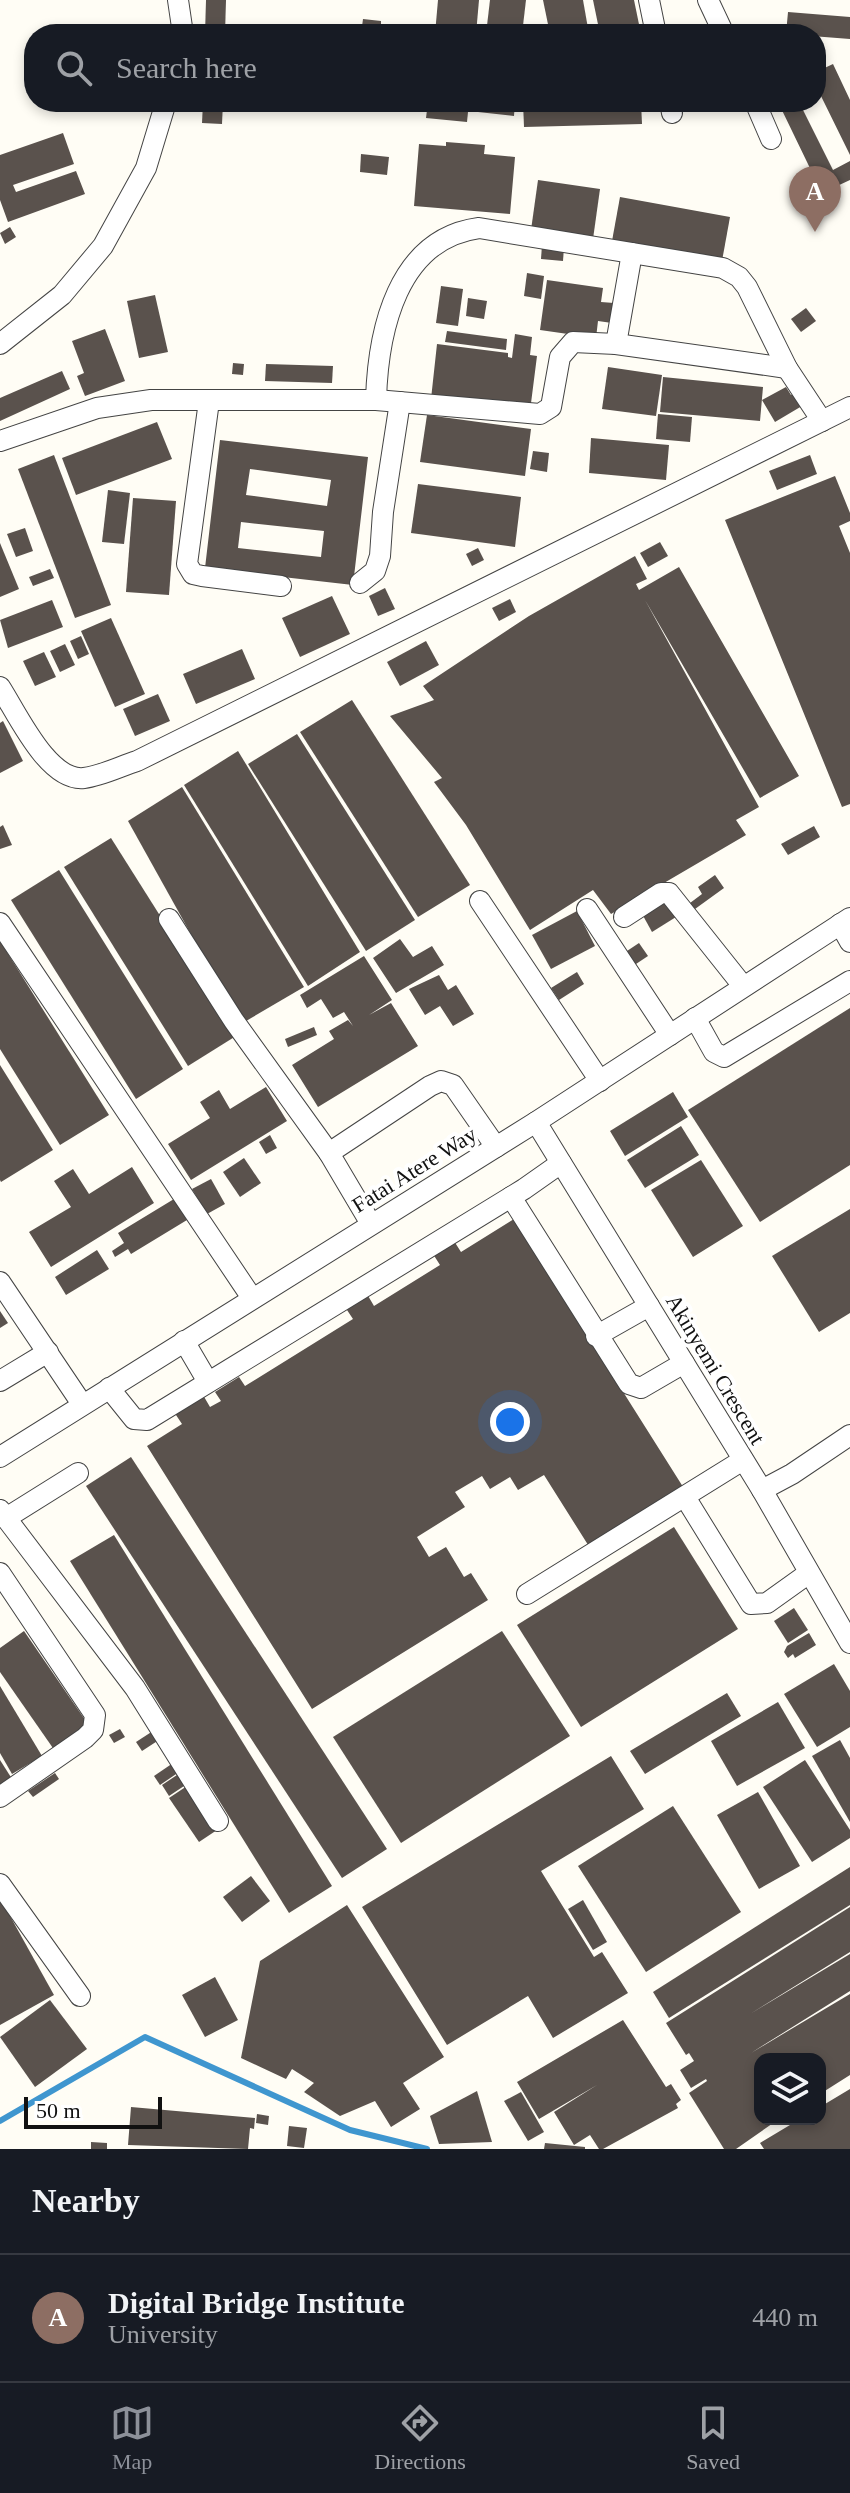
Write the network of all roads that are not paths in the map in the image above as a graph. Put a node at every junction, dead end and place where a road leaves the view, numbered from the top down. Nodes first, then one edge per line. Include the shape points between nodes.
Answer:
1 (178, 0) edge
2 (649, 0) edge
3 (708, 0) edge
4 (182, 24) edge
5 (654, 24) edge
6 (719, 24) edge
7 (163, 112) edge
8 (759, 112) edge
9 (771, 139) dead end
10 (632, 253) junction
11 (0, 344) edge
12 (616, 344) junction
13 (787, 368) junction
14 (376, 400) junction
15 (209, 401) junction
16 (400, 402) junction
17 (850, 407) edge
18 (822, 421) junction
19 (0, 441) edge
20 (360, 583) dead end
21 (281, 586) dead end
22 (0, 687) edge
23 (480, 901) dead end
24 (587, 909) dead end
25 (624, 917) dead end
26 (169, 919) dead end
27 (0, 923) edge
28 (847, 928) edge
29 (850, 981) edge
30 (743, 986) junction
31 (695, 1018) junction
32 (670, 1035) junction
33 (600, 1081) junction
34 (536, 1122) junction
35 (496, 1147) junction
36 (329, 1153) junction
37 (561, 1163) junction
38 (511, 1197) junction
39 (371, 1224) junction
40 (0, 1282) edge
41 (252, 1298) junction
42 (649, 1306) junction
43 (596, 1336) junction
44 (184, 1341) junction
45 (48, 1352) junction
46 (684, 1363) junction
47 (0, 1381) edge
48 (208, 1382) junction
49 (109, 1388) junction
50 (82, 1404) junction
51 (850, 1435) edge
52 (0, 1457) edge
53 (743, 1460) junction
54 (78, 1473) dead end
55 (762, 1490) junction
56 (685, 1497) junction
57 (3, 1514) edge
58 (0, 1573) edge
59 (809, 1573) junction
60 (527, 1594) dead end
61 (850, 1643) edge
62 (0, 1797) edge
63 (218, 1821) dead end
64 (0, 1884) edge
65 (80, 1996) dead end

1 - 4 street
2 - 5 street
3 - 6 street
7 - 11 street via 146,168 103,246 62,295
8 - 9 street
10 - 12 street
10 - 13 street via 723,268 739,277
10 - 14 street via 479,228 439,239 411,265 398,288 386,327
12 - 13 street
12 - 16 street via 573,342 564,349 551,407 540,414
13 - 18 street
14 - 15 street
14 - 16 street
15 - 19 street via 151,400 97,408
15 - 21 street via 187,564 193,574
16 - 20 street via 380,556 375,571
17 - 18 street
18 - 22 street via 137,761 84,778 69,777 50,765
23 - 33 street
24 - 32 street
25 - 30 street via 669,893
26 - 36 street
27 - 41 street
28 - 30 street, Fatai Atere Way
29 - 31 street via 724,1057 714,1052
30 - 31 street, Fatai Atere Way
31 - 32 street, Fatai Atere Way
32 - 33 street, Fatai Atere Way
33 - 34 street, Fatai Atere Way
34 - 35 street, Fatai Atere Way
34 - 37 street, Akinyemi Crescent
35 - 36 street via 453,1085 441,1081
35 - 39 street, Fatai Atere Way
36 - 39 street
37 - 38 street
37 - 42 street, Akinyemi Crescent
38 - 43 street
38 - 48 street
39 - 41 street, Fatai Atere Way
40 - 45 street
41 - 44 street, Fatai Atere Way
42 - 43 street
42 - 46 street, Akinyemi Crescent
43 - 46 street via 633,1388
44 - 48 street
44 - 49 street, Fatai Atere Way
45 - 47 street
45 - 50 street
46 - 53 street, Akinyemi Crescent
48 - 49 street via 142,1422
49 - 50 street, Fatai Atere Way
50 - 52 street, Fatai Atere Way
51 - 55 street
53 - 55 street, Akinyemi Crescent
53 - 56 street
54 - 57 street
55 - 59 street, Akinyemi Crescent
56 - 59 street via 751,1604 767,1603
56 - 60 street
57 - 63 street via 135,1688
58 - 62 street via 96,1722 85,1738
59 - 61 street, Akinyemi Crescent
64 - 65 street

